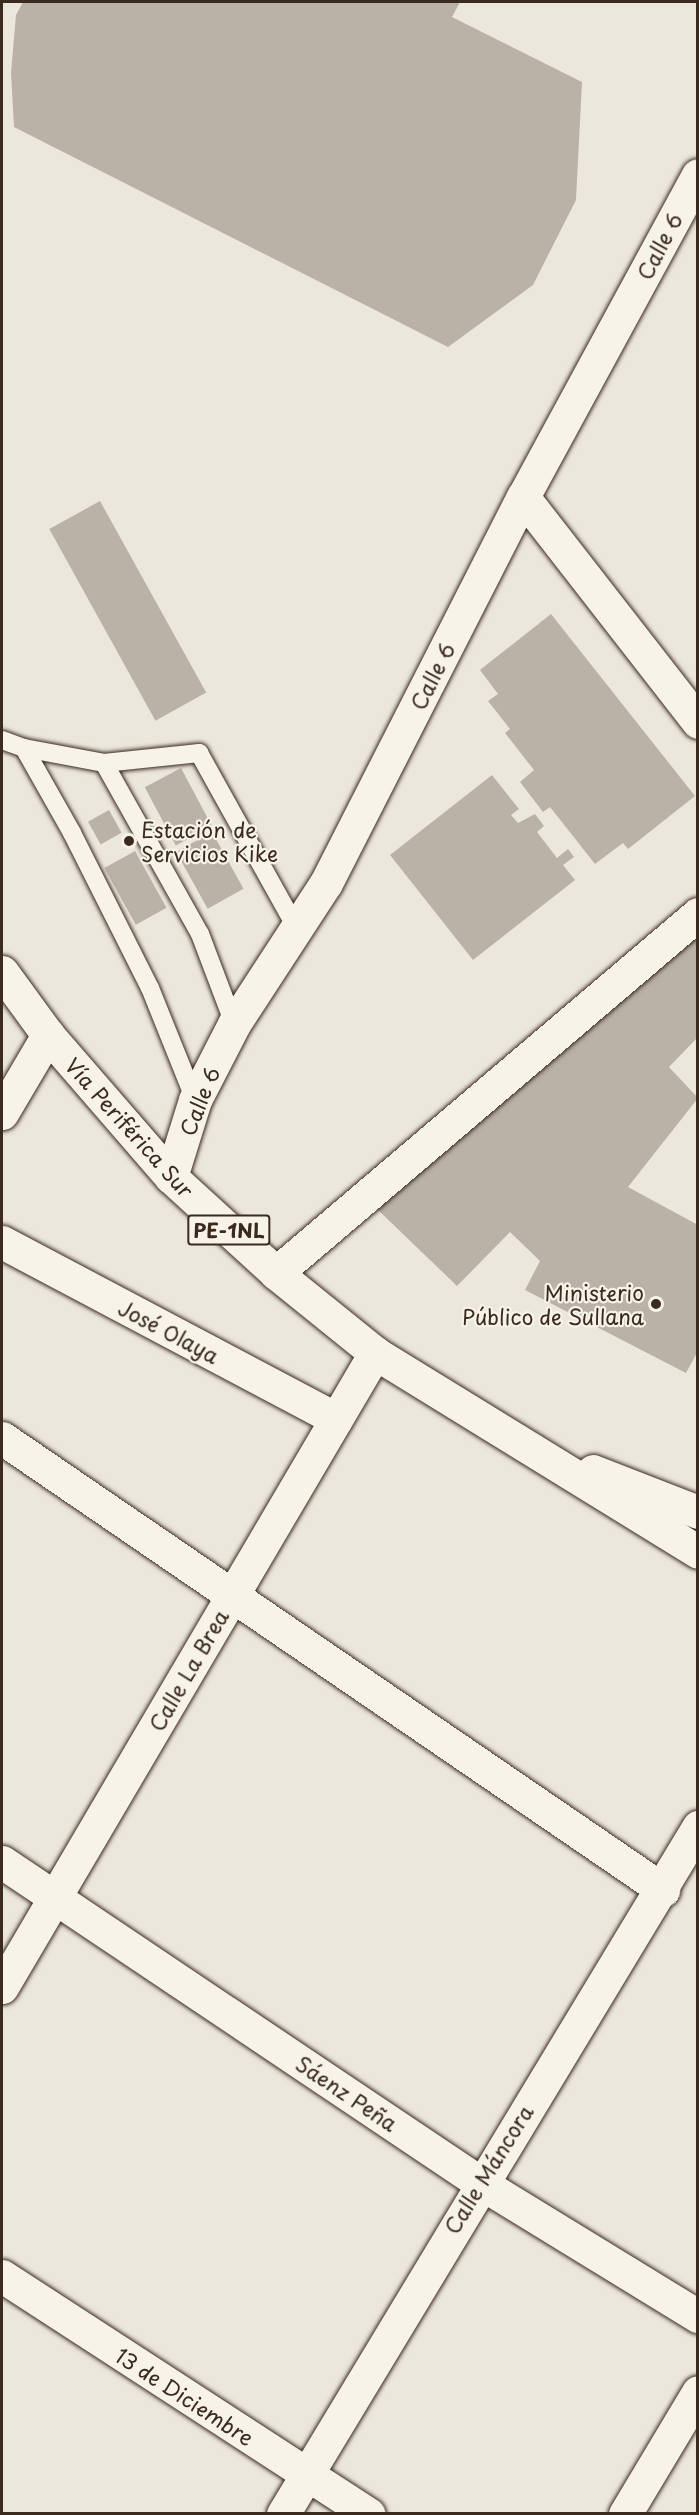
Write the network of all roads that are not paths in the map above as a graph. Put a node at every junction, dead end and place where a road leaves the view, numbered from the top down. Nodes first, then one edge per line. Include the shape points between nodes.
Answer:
1 (698, 175) edge
2 (523, 497) junction
3 (698, 722) edge
4 (2, 740) edge
5 (24, 748) junction
6 (104, 763) junction
7 (698, 914) edge
8 (296, 927) junction
9 (2, 972) edge
10 (234, 1024) junction
11 (48, 1035) junction
12 (195, 1100) junction
13 (2, 1113) edge
14 (171, 1177) junction
15 (2, 1242) edge
16 (276, 1273) junction
17 (375, 1353) junction
18 (336, 1419) junction
19 (506, 1436) junction
20 (2, 1438) edge
21 (698, 1512) edge
22 (698, 1552) edge
23 (233, 1593) junction
24 (698, 1827) edge
25 (2, 1862) edge
26 (663, 1890) junction
27 (55, 1897) junction
28 (2, 1987) edge
29 (479, 2182) junction
30 (2, 2276) edge
31 (698, 2316) edge
32 (698, 2392) edge
33 (306, 2475) junction
34 (283, 2514) edge
35 (369, 2514) edge
36 (625, 2514) edge

1 - 2 main road, Calle 6
2 - 3 main road
2 - 8 main road, Calle 6 via 326,883
4 - 5 lane
5 - 6 lane
5 - 12 lane via 150,988
6 - 8 lane via 199,753
6 - 10 lane via 200,934
7 - 16 main road
8 - 10 main road, Calle 6
9 - 11 main road, Vía Periférica Sur / PE-1NL
10 - 12 main road, Calle 6
11 - 13 main road
11 - 14 main road, Vía Periférica Sur / PE-1NL
12 - 14 main road, Calle 6
14 - 16 main road, Vía Periférica Sur / PE-1NL
15 - 18 main road, José Olaya
16 - 17 main road, Vía Periférica Sur / PE-1NL
17 - 18 main road, Calle La Brea
17 - 19 main road, Vía Periférica Sur / PE-1NL
18 - 23 main road, Calle La Brea
19 - 21 main road, Vía Periférica Sur / PE-1NL
19 - 22 main road, Vía Periférica Sur / PE-1NL
20 - 23 main road
23 - 26 main road
23 - 27 main road, Calle La Brea
24 - 26 main road, Calle Máncora
25 - 27 main road, Sáenz Peña
26 - 29 main road, Calle Máncora
27 - 28 main road, Calle La Brea
27 - 29 main road, Sáenz Peña
29 - 31 main road, Sáenz Peña
29 - 33 main road, Calle Máncora
30 - 33 main road, 13 de Diciembre
32 - 36 main road
33 - 34 main road, Calle Máncora
33 - 35 main road, 13 de Diciembre

